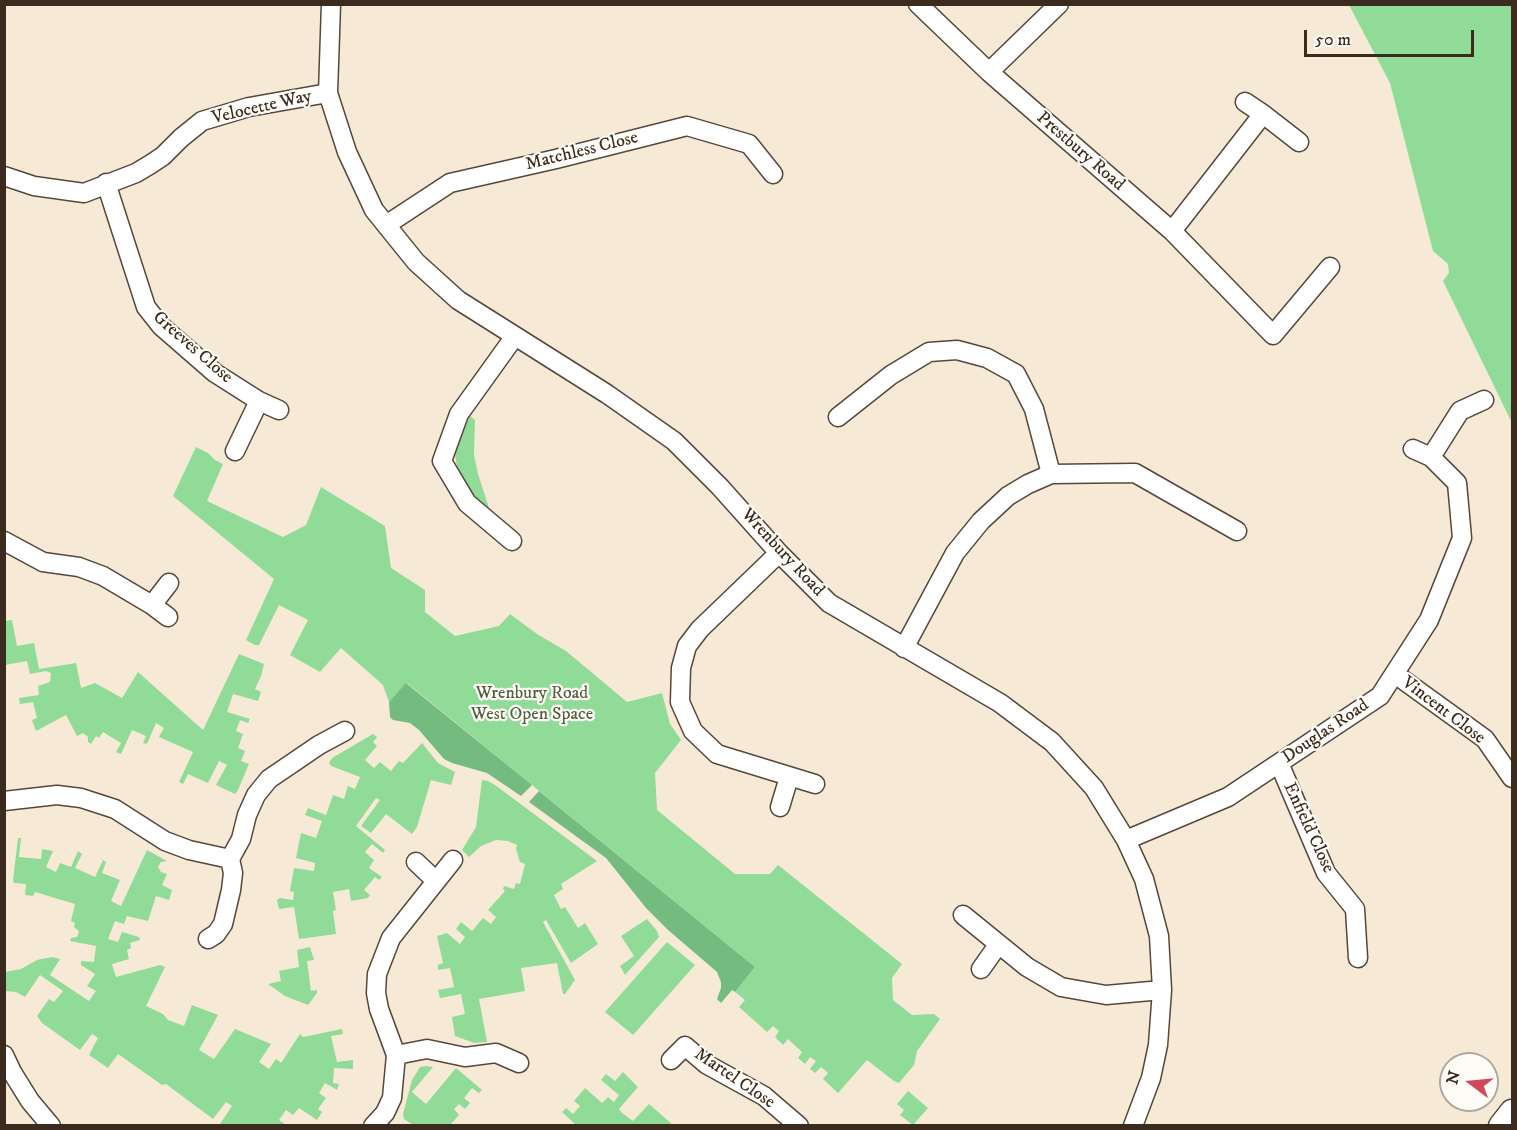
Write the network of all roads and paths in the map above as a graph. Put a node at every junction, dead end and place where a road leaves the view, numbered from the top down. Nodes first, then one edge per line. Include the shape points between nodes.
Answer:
1 (331, 4) edge
2 (918, 4) edge
3 (1059, 4) edge
4 (989, 72) junction
5 (328, 93) junction
6 (1245, 102) dead end
7 (1263, 114) junction
8 (1299, 142) dead end
9 (773, 174) dead end
10 (4, 176) edge
11 (106, 183) junction
12 (386, 225) junction
13 (1172, 231) junction
14 (1330, 267) dead end
15 (515, 336) junction
16 (1484, 400) dead end
17 (259, 401) junction
18 (279, 410) dead end
19 (838, 417) dead end
20 (1413, 449) dead end
21 (235, 451) dead end
22 (1431, 457) junction
23 (1051, 474) junction
24 (1237, 531) dead end
25 (4, 541) edge
26 (512, 541) dead end
27 (779, 553) junction
28 (169, 583) dead end
29 (152, 605) junction
30 (168, 617) dead end
31 (904, 648) junction
32 (1395, 674) junction
33 (345, 731) dead end
34 (1279, 764) junction
35 (789, 777) junction
36 (1512, 778) edge
37 (815, 784) dead end
38 (4, 801) edge
39 (780, 807) dead end
40 (1126, 840) junction
41 (230, 859) junction
42 (453, 860) dead end
43 (416, 862) dead end
44 (436, 881) junction
45 (963, 915) dead end
46 (208, 939) dead end
47 (998, 945) junction
48 (1358, 958) dead end
49 (981, 969) dead end
50 (1162, 990) junction
51 (4, 1054) edge
52 (396, 1055) junction
53 (671, 1060) dead end
54 (519, 1063) dead end
55 (1512, 1112) edge
56 (51, 1125) edge
57 (374, 1125) edge
58 (799, 1125) edge
59 (1133, 1125) edge
60 (1501, 1125) edge

1 - 5 street, Wrenbury Road
2 - 4 street, Prestbury Road
3 - 4 street
4 - 13 street, Prestbury Road
5 - 11 street, Velocette Way via 249,107 202,121 151,165
5 - 12 street, Wrenbury Road via 347,152 374,210
6 - 7 street
7 - 8 street
7 - 13 street
9 - 12 street, Matchless Close via 749,144 687,126 450,183
10 - 11 street, Velocette Way via 34,186 84,193
11 - 17 street, Greeves Close via 146,307 161,326 215,373
12 - 15 street, Wrenbury Road via 416,262 458,300
13 - 14 street, Prestbury Road via 1268,343
15 - 26 street via 459,414 442,461 467,503
15 - 27 street, Wrenbury Road via 674,441
16 - 22 street via 1460,411
17 - 18 street, Greeves Close
17 - 21 street
19 - 23 street via 891,375 929,352 957,350 987,358 1016,374 1034,409
20 - 22 street, Douglas Road
22 - 32 street, Douglas Road via 1457,483 1462,538 1429,620
23 - 24 street via 1134,473
23 - 31 street via 1008,496 981,521 955,553
25 - 29 street via 43,561 103,576
27 - 31 street, Wrenbury Road via 829,603
27 - 35 street via 687,646 681,668 680,702 693,731 717,754
28 - 29 street
29 - 30 street
31 - 40 street, Wrenbury Road via 1000,703 1052,742 1094,788
32 - 34 street, Douglas Road via 1380,696
32 - 36 street, Vincent Close via 1485,739
33 - 41 street via 269,779 256,795
34 - 40 street, Douglas Road via 1228,797
34 - 48 street, Enfield Close via 1326,873 1355,909
35 - 37 street
35 - 39 street
38 - 41 street via 57,795 81,798 115,809 165,841
40 - 50 street, Wrenbury Road via 1144,879 1159,936
41 - 46 street via 233,873 223,924
42 - 44 street
43 - 44 street
44 - 52 street via 391,938 377,974 379,1009
45 - 47 street
47 - 49 street
47 - 50 street via 1061,987 1106,995
50 - 59 street, Wrenbury Road via 1151,1078
51 - 56 street via 30,1101
52 - 54 street via 427,1049 465,1057 496,1053
52 - 57 street via 392,1098
53 - 58 street, Martel Close via 685,1046 706,1064 764,1096
55 - 60 street

